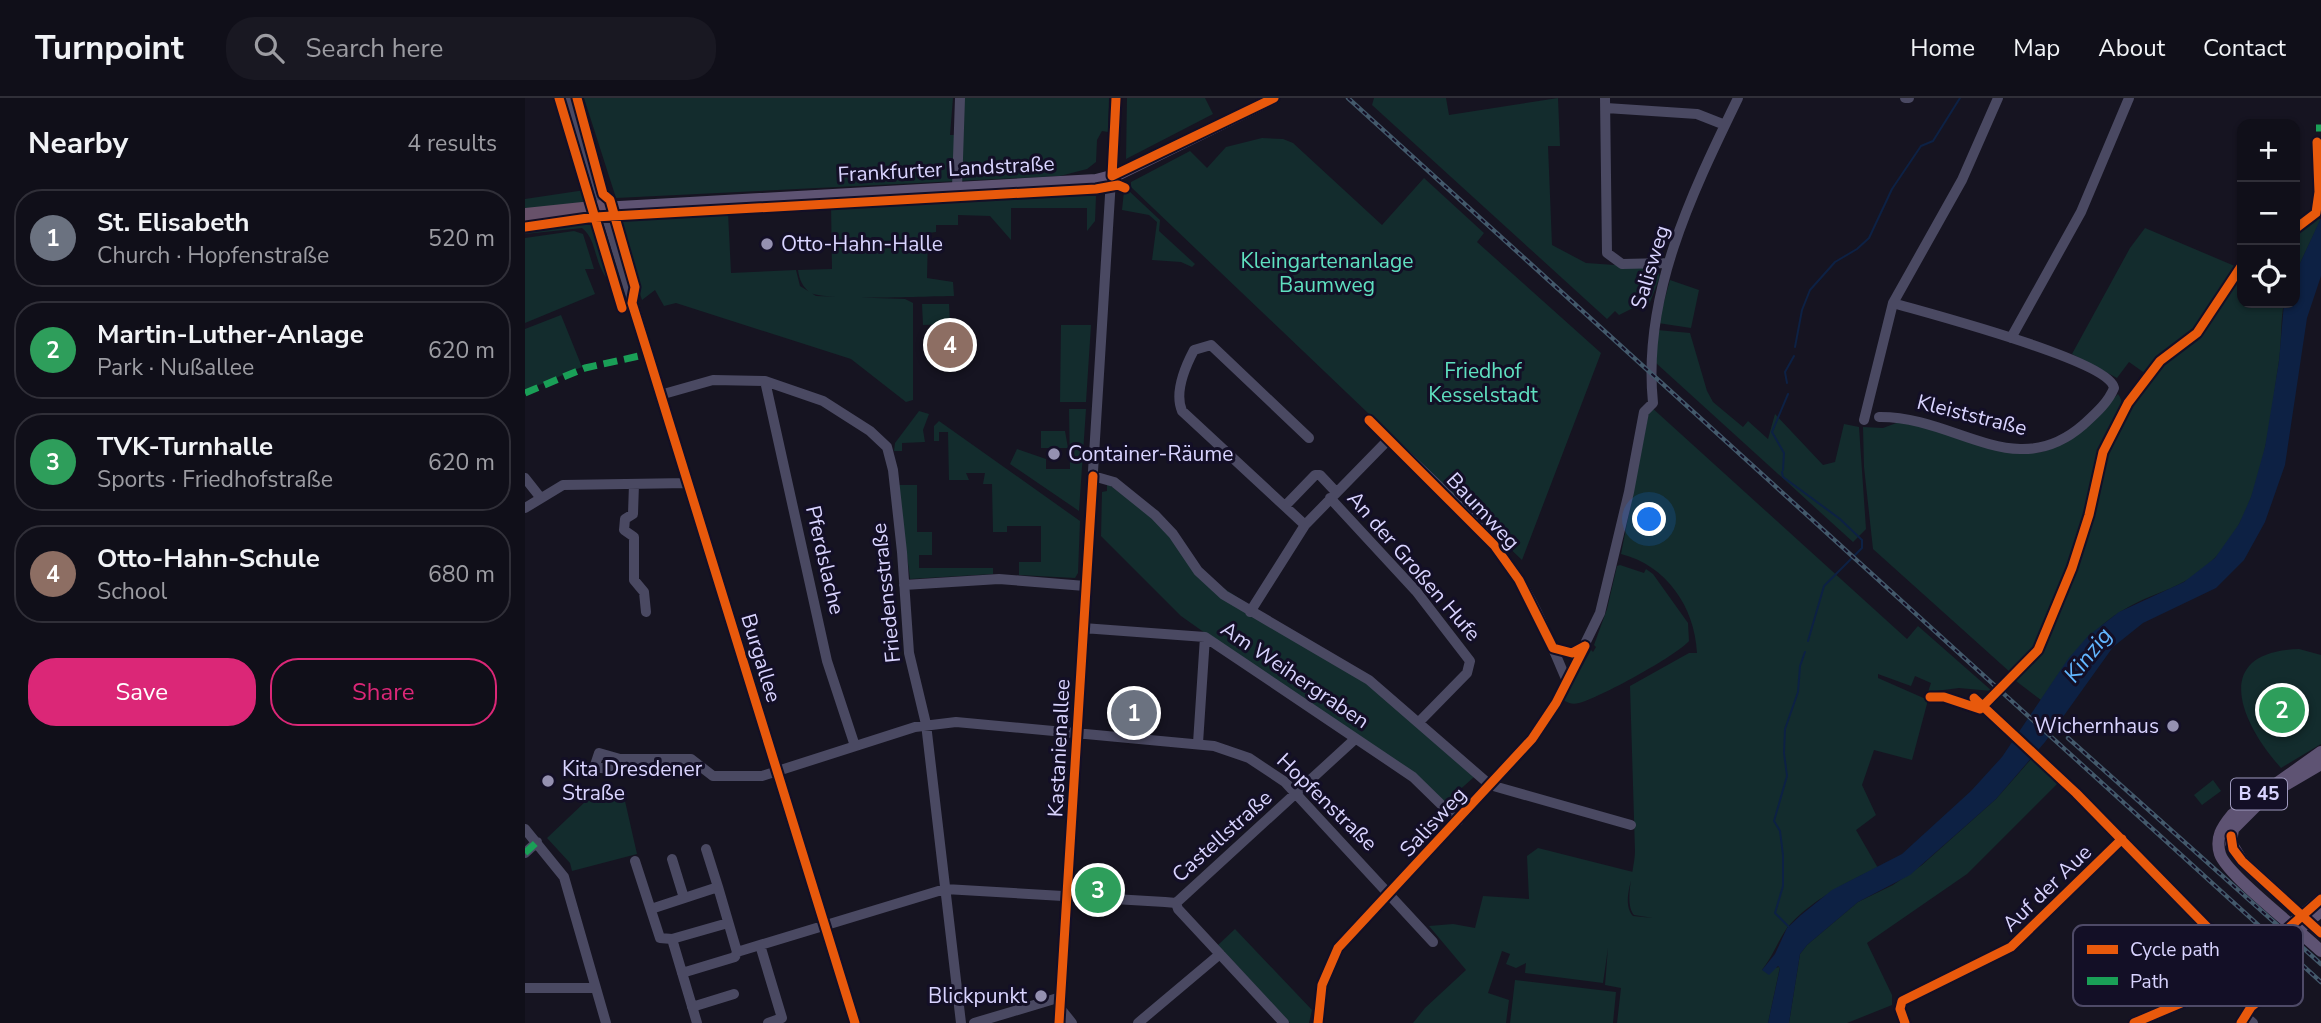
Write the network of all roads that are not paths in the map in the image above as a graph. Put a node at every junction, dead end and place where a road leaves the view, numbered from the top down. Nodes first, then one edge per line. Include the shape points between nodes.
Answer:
1 (570, 98) edge
2 (960, 98) edge
3 (1116, 98) edge
4 (1274, 98) edge
5 (1738, 98) edge
6 (1998, 98) edge
7 (2129, 98) edge
8 (1606, 103) edge
9 (1725, 125) junction
10 (1112, 176) junction
11 (957, 187) junction
12 (603, 208) junction
13 (529, 215) edge
14 (1667, 263) junction
15 (1893, 303) junction
16 (2011, 338) junction
17 (765, 381) junction
18 (660, 395) junction
19 (1879, 417) dead end
20 (1369, 420) dead end
21 (1864, 420) dead end
22 (1309, 438) dead end
23 (1388, 440) junction
24 (1093, 476) junction
25 (525, 478) edge
26 (688, 483) junction
27 (634, 484) junction
28 (1333, 495) junction
29 (540, 497) junction
30 (1285, 506) junction
31 (525, 508) edge
32 (1305, 525) junction
33 (904, 585) junction
34 (1086, 586) junction
35 (646, 612) dead end
36 (1250, 612) junction
37 (1083, 628) junction
38 (1205, 637) junction
39 (1585, 646) junction
40 (1553, 648) junction
41 (1567, 681) junction
42 (1419, 722) junction
43 (926, 724) junction
44 (1077, 733) junction
45 (1355, 739) junction
46 (1198, 743) junction
47 (855, 746) junction
48 (620, 759) dead end
49 (2320, 761) edge
50 (777, 772) junction
51 (1490, 785) junction
52 (1296, 793) junction
53 (1458, 821) junction
54 (1631, 825) dead end
55 (525, 829) edge
56 (537, 842) junction
57 (706, 849) dead end
58 (525, 853) edge
59 (672, 859) dead end
60 (635, 861) dead end
61 (718, 887) junction
62 (945, 889) junction
63 (1391, 893) junction
64 (1068, 897) junction
65 (684, 898) junction
66 (2321, 899) edge
67 (1177, 903) junction
68 (651, 909) junction
69 (2287, 911) junction
70 (2321, 911) edge
71 (2202, 922) dead end
72 (728, 923) junction
73 (2290, 925) edge
74 (825, 926) junction
75 (2303, 926) edge
76 (2314, 933) edge
77 (671, 939) junction
78 (1433, 942) dead end
79 (760, 945) junction
80 (2321, 951) edge
81 (737, 952) junction
82 (1220, 954) junction
83 (682, 973) junction
84 (525, 988) edge
85 (596, 988) junction
86 (734, 994) dead end
87 (1060, 1003) junction
88 (2176, 1006) edge
89 (692, 1007) junction
90 (784, 1021) edge
91 (606, 1023) edge
92 (697, 1023) edge
93 (768, 1023) edge
94 (855, 1023) edge
95 (961, 1023) edge
96 (974, 1023) edge
97 (1059, 1023) edge
98 (1072, 1023) edge
99 (1138, 1023) edge
100 (1284, 1023) edge
101 (1318, 1023) edge
102 (1905, 1023) edge
103 (2134, 1023) edge

1 - 12 street, Burgallee
2 - 11 street
3 - 10 street, Kastanienallee
4 - 10 main road, Frankfurter Landstraße
5 - 9 street, Salisweg
6 - 15 street via 1962,180
7 - 16 street via 2081,212
8 - 9 street via 1697,114
8 - 14 street via 1607,253 1622,264
9 - 14 street, Salisweg
10 - 11 main road, Frankfurter Landstraße
10 - 24 street, Kastanienallee
11 - 12 main road, Frankfurter Landstraße
12 - 13 highway
12 - 18 street, Burgallee
14 - 39 street, Salisweg via 1652,326 1653,403 1644,412 1615,555 1600,613
15 - 16 street
15 - 21 street
16 - 19 street, Kleiststraße via 2097,370 2113,381 2114,388 2096,414 2075,432 2037,450 2002,447 1914,418
17 - 18 street, Friedensstraße via 720,379
17 - 33 street, Friedensstraße via 823,401 887,447
17 - 47 street, Pferdslache via 827,661
18 - 26 street, Burgallee
20 - 23 street, Baumweg
22 - 30 street via 1211,345 1194,350 1182,379 1181,409
23 - 28 street
23 - 40 street, Baumweg via 1499,551 1520,580
24 - 34 street, Kastanienallee
24 - 36 street via 1114,482 1155,515 1211,584
25 - 29 street
26 - 27 street
26 - 50 street, Burgallee
27 - 29 street via 562,485
27 - 35 street via 633,514 625,519 624,530 634,537 633,577 644,592
28 - 30 street via 1320,475 1315,475
28 - 32 street
28 - 42 street, An der Großen Hufe via 1470,661 1467,673
29 - 31 street
30 - 32 street
32 - 36 street
33 - 34 street via 999,579
33 - 43 street, Friedensstraße via 910,659
34 - 37 street, Kastanienallee
36 - 42 street via 1352,668
37 - 38 street, Am Weihergraben
37 - 44 street, Kastanienallee
38 - 45 street, Am Weihergraben
38 - 46 street
39 - 40 street via 1571,653
39 - 41 street, Salisweg
40 - 41 street, Baumweg
41 - 51 street, Salisweg via 1541,729
42 - 51 street
43 - 44 street, Hopfenstraße
43 - 47 street, Hopfenstraße
43 - 62 street, Friedensstraße
44 - 46 street, Hopfenstraße
44 - 64 street, Kastanienallee
45 - 52 street, Castellstraße
45 - 53 street, Am Weihergraben via 1422,784
46 - 52 street, Hopfenstraße via 1249,758
47 - 50 street, Hopfenstraße
48 - 50 street, Hopfenstraße via 691,759 716,777
49 - 69 main road, B 45 via 2252,808 2231,836 2233,849
49 - 69 main road, B 45 via 2232,815 2221,828 2220,851 2232,871
50 - 74 street, Burgallee
51 - 53 street, Salisweg
51 - 54 street
52 - 63 street, Hopfenstraße
52 - 67 street, Castellstraße
53 - 63 street, Salisweg
55 - 56 street
56 - 58 street
56 - 85 street via 566,884
57 - 61 street
59 - 65 street
60 - 68 street
61 - 65 street
61 - 72 street
62 - 64 street
62 - 74 street
62 - 95 street, Friedensstraße
63 - 78 street, Hopfenstraße
63 - 101 street, Salisweg via 1334,954 1322,985
64 - 67 street
64 - 87 street, Kastanienallee
65 - 68 street
66 - 73 main road
67 - 82 street
68 - 77 street via 660,938
69 - 76 main road, B 45
70 - 75 main road
71 - 102 street, Auf der Aue via 2122,839 2011,947 1902,1001
72 - 77 street
72 - 81 street
74 - 79 street
74 - 94 street, Burgallee
76 - 80 main road, B 45
77 - 83 street
79 - 81 street
79 - 90 street
81 - 83 street via 735,957
82 - 99 street
82 - 100 street
83 - 89 street
84 - 85 street
85 - 91 street
86 - 89 street
87 - 96 street
87 - 97 street, Kastanienallee
87 - 98 street
88 - 103 main road
89 - 92 street
90 - 93 street

